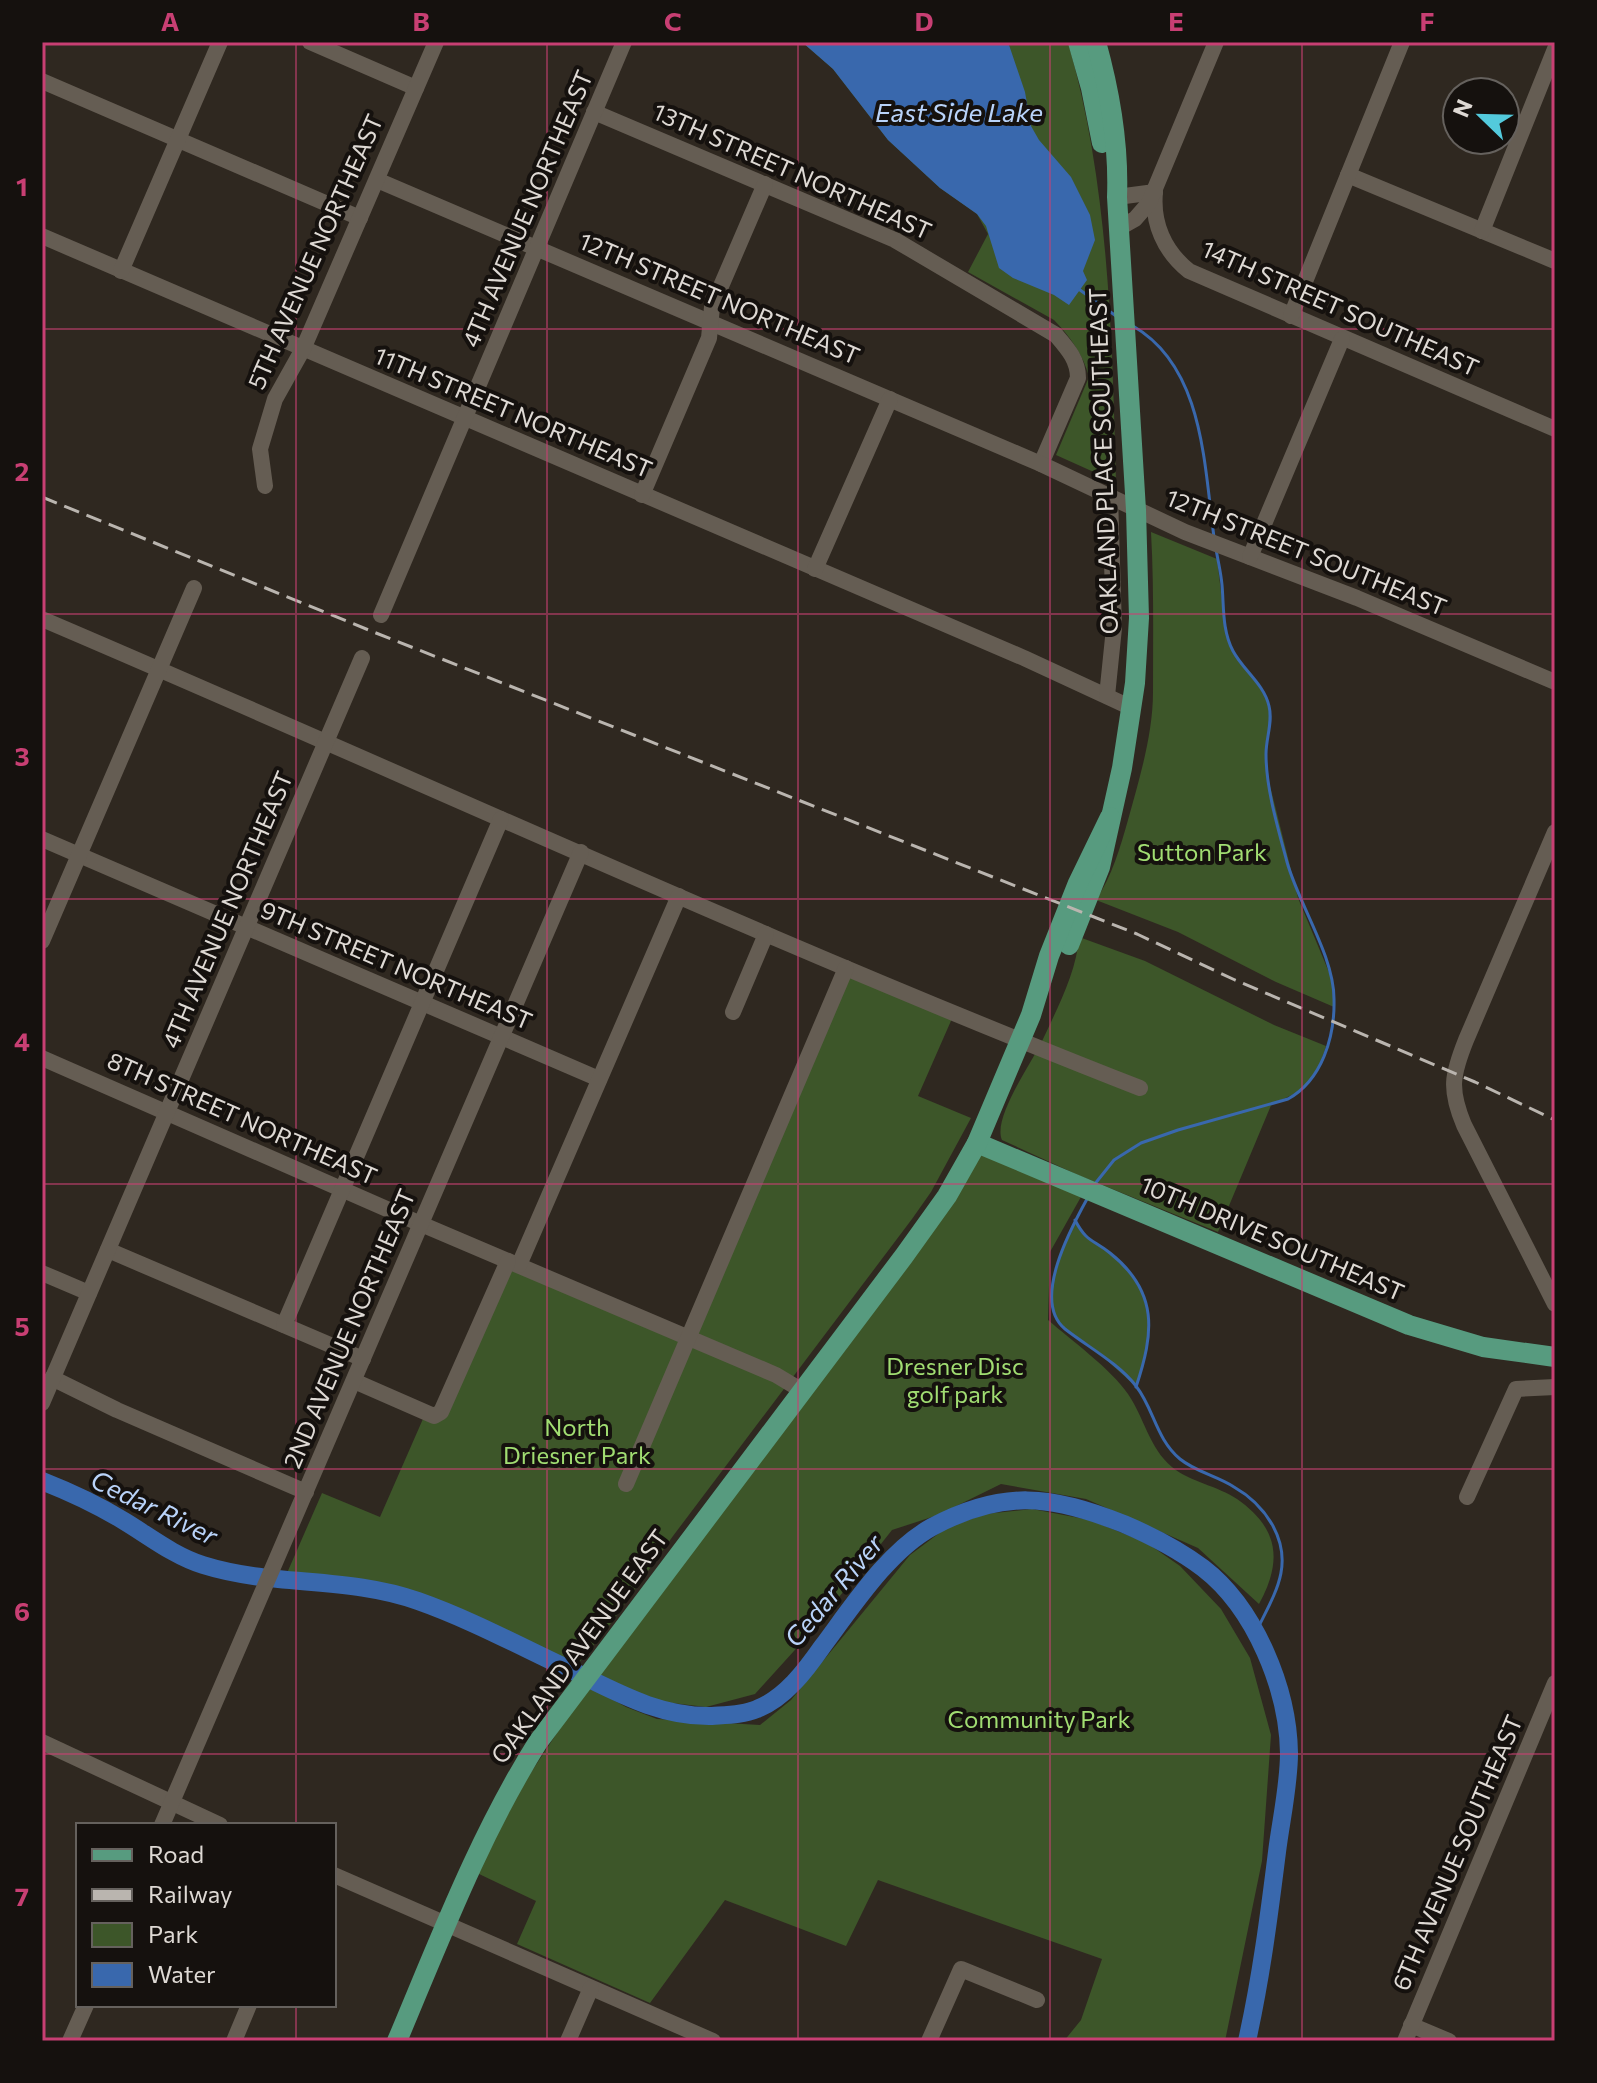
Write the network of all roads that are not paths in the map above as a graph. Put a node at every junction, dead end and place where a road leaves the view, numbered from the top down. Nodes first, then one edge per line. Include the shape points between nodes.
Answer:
1 (220, 42) edge
2 (310, 42) edge
3 (436, 42) edge
4 (624, 42) edge
5 (1078, 42) edge
6 (1096, 42) edge
7 (1216, 42) edge
8 (1402, 42) edge
9 (1555, 49) edge
10 (42, 81) edge
11 (416, 88) junction
12 (594, 112) junction
13 (178, 139) junction
14 (1348, 175) junction
15 (377, 180) junction
16 (765, 184) junction
17 (1155, 192) junction
18 (1117, 197) junction
19 (360, 218) junction
20 (1119, 228) junction
21 (1482, 231) junction
22 (42, 236) edge
23 (537, 248) junction
24 (1555, 261) edge
25 (121, 271) junction
26 (1291, 316) junction
27 (711, 322) junction
28 (1342, 339) junction
29 (303, 349) junction
30 (890, 399) junction
31 (465, 420) junction
32 (1555, 429) edge
33 (1041, 464) junction
34 (265, 486) dead end
35 (642, 495) junction
36 (1110, 496) junction
37 (1136, 510) junction
38 (1244, 554) junction
39 (815, 569) junction
40 (194, 588) dead end
41 (381, 615) dead end
42 (42, 619) edge
43 (362, 658) dead end
44 (159, 669) junction
45 (1555, 682) edge
46 (1107, 696) junction
47 (1132, 708) junction
48 (326, 742) junction
49 (501, 819) junction
50 (1555, 832) edge
51 (42, 839) edge
52 (581, 852) junction
53 (79, 855) junction
54 (679, 896) junction
55 (246, 928) junction
56 (766, 934) junction
57 (42, 941) edge
58 (846, 968) junction
59 (421, 1003) junction
60 (733, 1012) dead end
61 (501, 1037) junction
62 (1021, 1041) junction
63 (42, 1058) edge
64 (599, 1079) junction
65 (1140, 1088) dead end
66 (167, 1112) junction
67 (977, 1143) junction
68 (343, 1190) junction
69 (421, 1224) junction
70 (108, 1250) junction
71 (514, 1263) junction
72 (42, 1273) edge
73 (89, 1293) junction
74 (1555, 1304) edge
75 (284, 1325) junction
76 (688, 1339) junction
77 (1555, 1357) edge
78 (363, 1359) junction
79 (52, 1378) junction
80 (354, 1381) junction
81 (1555, 1387) edge
82 (801, 1390) junction
83 (42, 1403) edge
84 (626, 1484) dead end
85 (306, 1492) junction
86 (1467, 1497) dead end
87 (1555, 1683) edge
88 (42, 1742) edge
89 (172, 1804) junction
90 (163, 1823) edge
91 (215, 1823) edge
92 (336, 1876) edge
93 (446, 1925) junction
94 (591, 1988) junction
95 (1037, 2000) dead end
96 (85, 2007) edge
97 (248, 2007) edge
98 (1408, 2033) edge
99 (70, 2041) edge
100 (234, 2041) edge
101 (397, 2041) edge
102 (568, 2041) edge
103 (713, 2041) edge
104 (929, 2041) edge
105 (1449, 2041) edge

1 - 13 street
2 - 11 street
3 - 11 street, 5TH AVENUE NORTHEAST
4 - 12 street, 4TH AVENUE NORTHEAST
5 - 18 main road
6 - 18 main road via 1115,138
7 - 17 street
8 - 14 street
9 - 21 street
10 - 13 street
11 - 15 street, 5TH AVENUE NORTHEAST
12 - 16 street, 13TH STREET NORTHEAST
12 - 23 street, 4TH AVENUE NORTHEAST
13 - 19 street
13 - 25 street
14 - 21 street
14 - 26 street
15 - 19 street, 5TH AVENUE NORTHEAST
15 - 23 street, 12TH STREET NORTHEAST
16 - 27 street via 712,307
16 - 33 street, 13TH STREET NORTHEAST via 895,240 1056,335 1073,357 1078,378
17 - 18 street
17 - 20 street via 1143,211
17 - 26 street, 14TH STREET SOUTHEAST via 1160,233 1182,265
18 - 20 main road, OAKLAND PLACE SOUTHEAST
19 - 29 street, 5TH AVENUE NORTHEAST
20 - 37 main road, OAKLAND PLACE SOUTHEAST
21 - 24 street
22 - 25 street, 11TH STREET NORTHEAST
23 - 27 street, 12TH STREET NORTHEAST
23 - 31 street, 4TH AVENUE NORTHEAST
25 - 29 street, 11TH STREET NORTHEAST
26 - 28 street, 14TH STREET SOUTHEAST
27 - 30 street, 12TH STREET NORTHEAST
27 - 35 street via 709,338
28 - 32 street, 14TH STREET SOUTHEAST
28 - 38 street
29 - 31 street, 11TH STREET NORTHEAST
29 - 34 street, 5TH AVENUE NORTHEAST via 275,399 260,449
30 - 33 street, 12TH STREET NORTHEAST
30 - 39 street
31 - 35 street, 11TH STREET NORTHEAST
31 - 41 street, 4TH AVENUE NORTHEAST
33 - 36 street, 12TH STREET SOUTHEAST
35 - 39 street, 11TH STREET NORTHEAST
36 - 37 street, 12TH STREET SOUTHEAST
36 - 46 street via 1114,628
37 - 38 street, 12TH STREET SOUTHEAST
37 - 47 main road, OAKLAND PLACE SOUTHEAST via 1139,618
38 - 45 street, 12TH STREET SOUTHEAST
39 - 46 street, 11TH STREET NORTHEAST
40 - 44 street
42 - 44 street
43 - 48 street, 4TH AVENUE NORTHEAST
44 - 48 street
44 - 53 street
46 - 47 street, 11TH STREET NORTHEAST
47 - 62 main road, OAKLAND PLACE SOUTHEAST via 1100,867 1065,954
48 - 49 street
48 - 55 street, 4TH AVENUE NORTHEAST
49 - 52 street
49 - 59 street
50 - 74 street via 1457,1063 1453,1088 1456,1107
51 - 53 street, 9TH STREET NORTHEAST
52 - 54 street
52 - 61 street, 2ND AVENUE NORTHEAST
53 - 55 street, 9TH STREET NORTHEAST
53 - 57 street
54 - 56 street
54 - 64 street
55 - 59 street, 9TH STREET NORTHEAST
55 - 66 street, 4TH AVENUE NORTHEAST
56 - 58 street
56 - 60 street
58 - 62 street
58 - 76 street
59 - 61 street, 9TH STREET NORTHEAST
59 - 68 street
61 - 64 street, 9TH STREET NORTHEAST
61 - 69 street, 2ND AVENUE NORTHEAST
62 - 65 street
62 - 67 main road, OAKLAND PLACE SOUTHEAST
63 - 66 street, 8TH STREET NORTHEAST
64 - 71 street
66 - 68 street, 8TH STREET NORTHEAST
66 - 70 street, 4TH AVENUE NORTHEAST
67 - 77 main road, 10TH DRIVE SOUTHEAST via 1440,1336
67 - 82 main road, OAKLAND PLACE SOUTHEAST via 935,1214
68 - 69 street, 8TH STREET NORTHEAST
68 - 75 street
69 - 71 street, 8TH STREET NORTHEAST
69 - 78 street, 2ND AVENUE NORTHEAST
70 - 73 street, 4TH AVENUE NORTHEAST
70 - 75 street
71 - 76 street, 8TH STREET NORTHEAST
71 - 80 street via 445,1406 434,1416
72 - 73 street
73 - 79 street, 4TH AVENUE NORTHEAST
75 - 78 street
76 - 82 street, 8TH STREET NORTHEAST
76 - 84 street
78 - 80 street, 2ND AVENUE NORTHEAST
79 - 83 street, 4TH AVENUE NORTHEAST
79 - 85 street
80 - 85 street, 2ND AVENUE NORTHEAST
81 - 86 street via 1516,1389
82 - 93 main road, OAKLAND AVENUE EAST via 565,1703 505,1796
85 - 89 street, 2ND AVENUE NORTHEAST
87 - 98 street, 6TH AVENUE SOUTHEAST
88 - 89 street
89 - 90 street, 2ND AVENUE NORTHEAST
89 - 91 street
92 - 93 street
93 - 94 street
93 - 101 main road, OAKLAND AVENUE EAST
94 - 102 street
94 - 103 street
95 - 104 street via 961,1969
96 - 99 street
97 - 100 street
98 - 105 street

